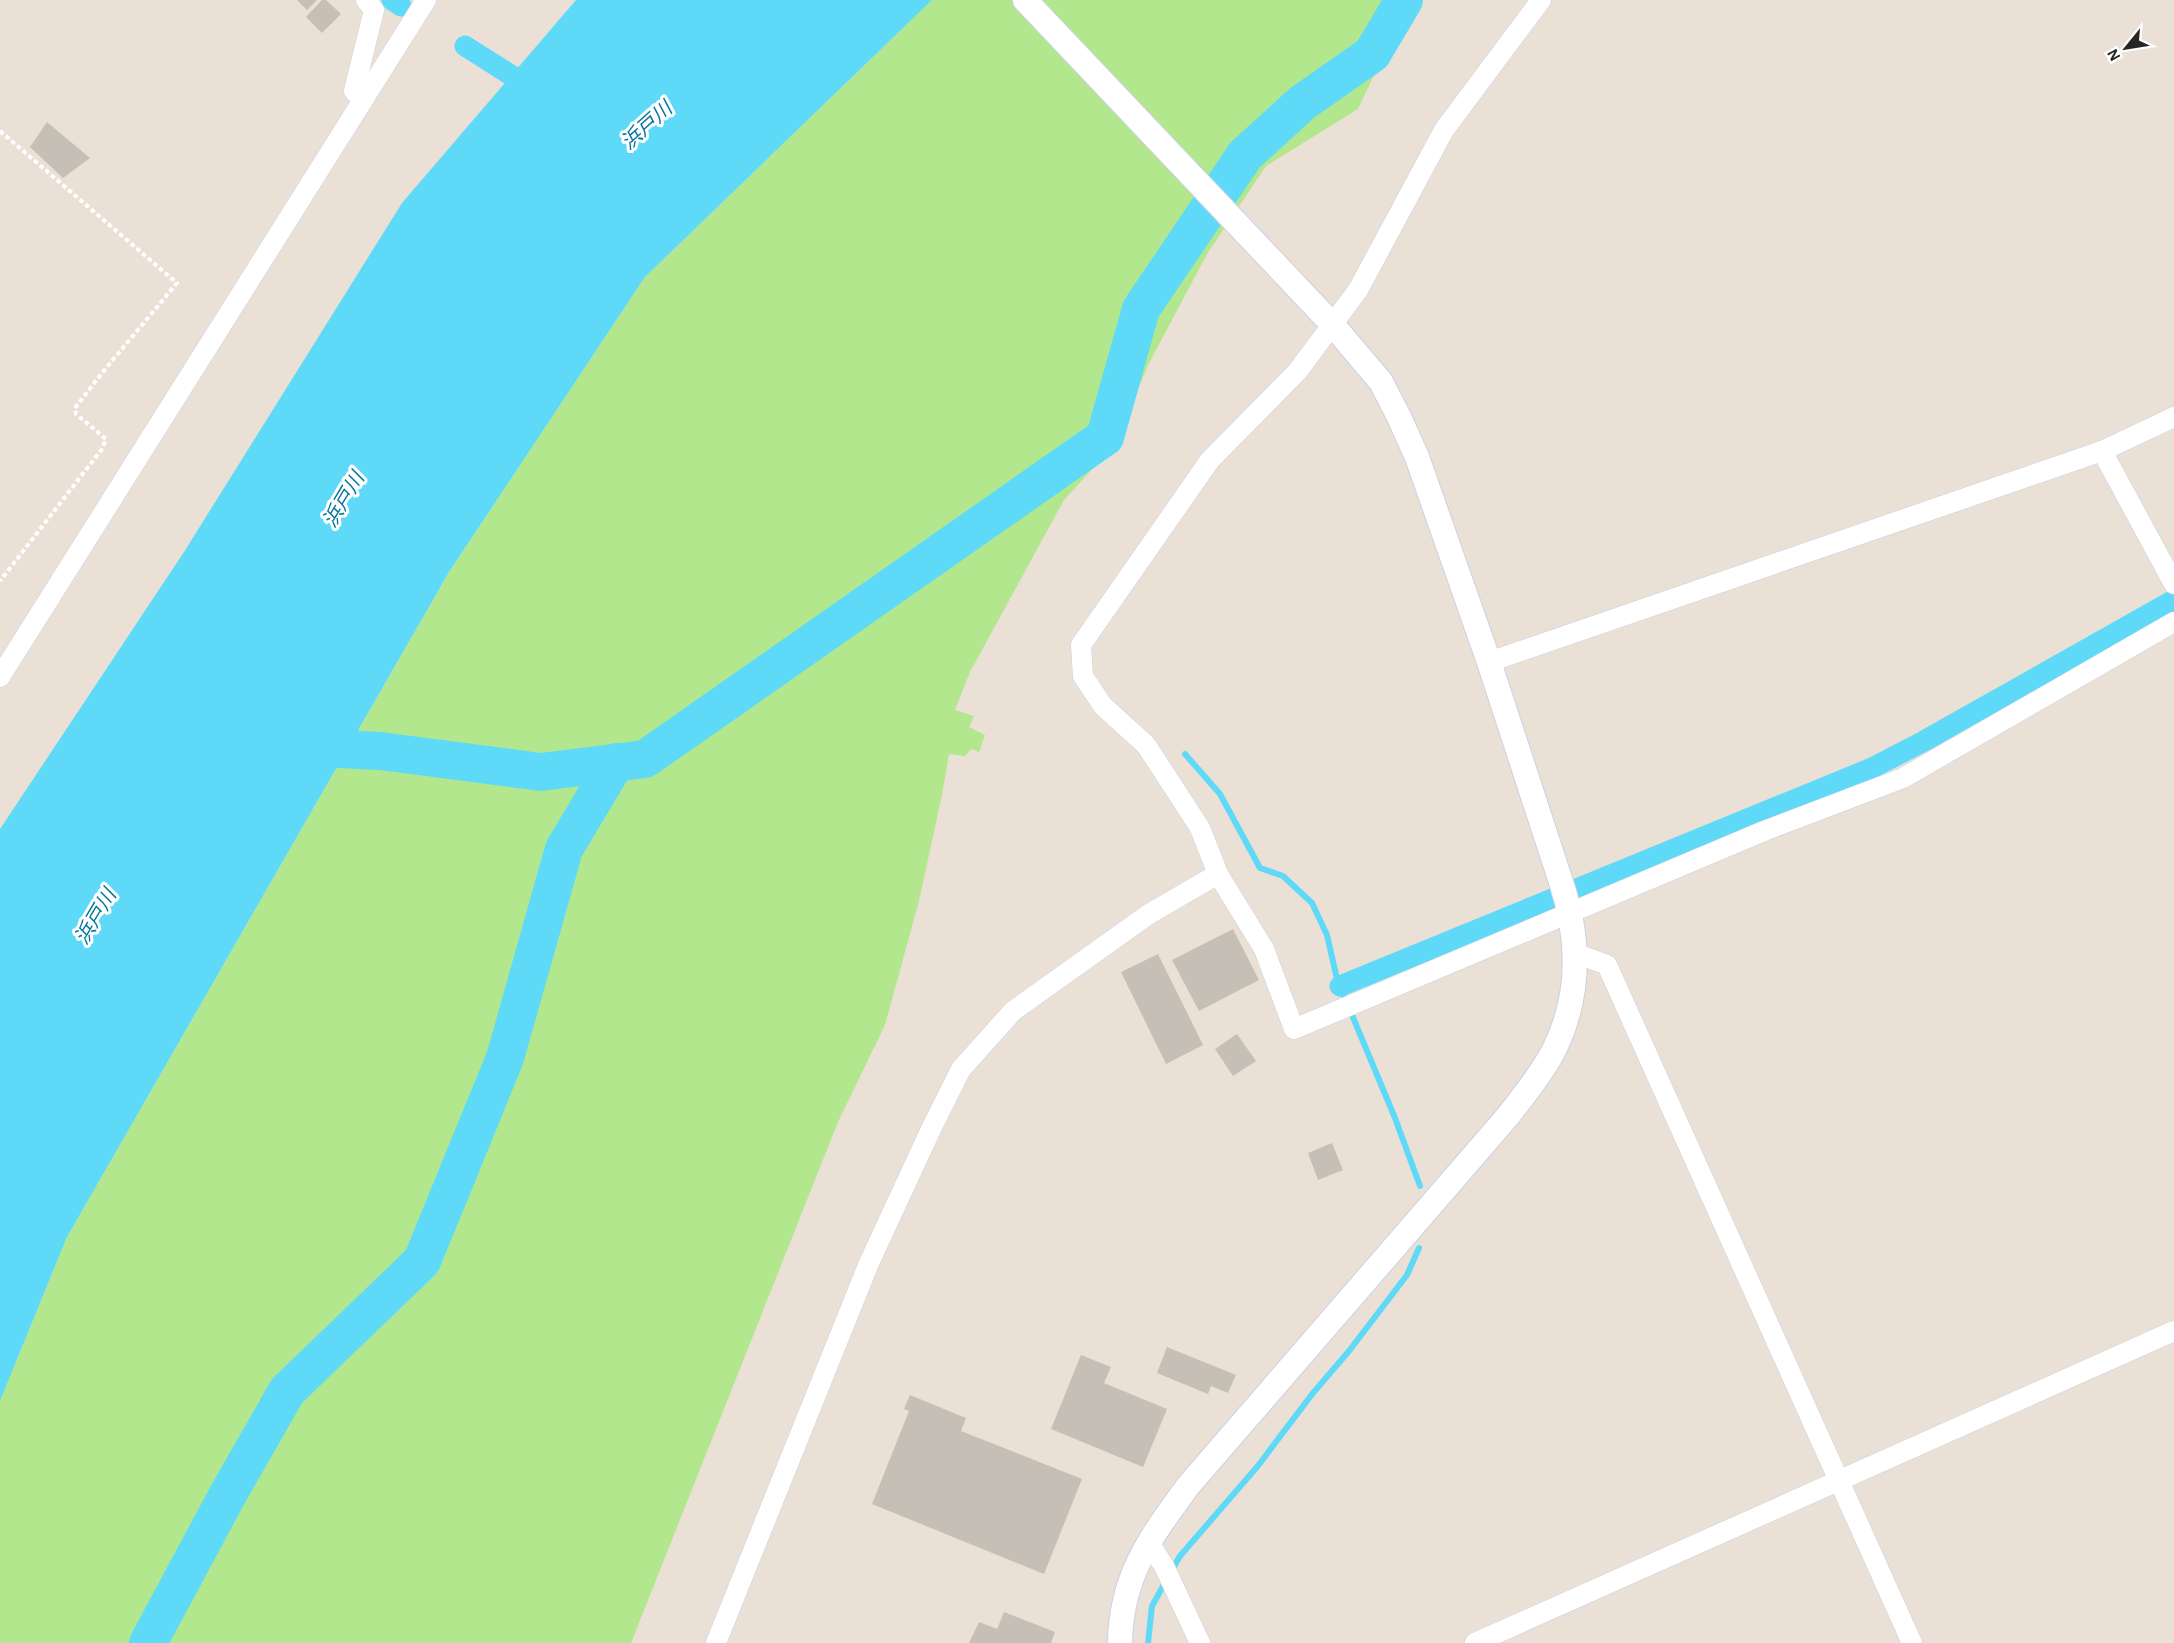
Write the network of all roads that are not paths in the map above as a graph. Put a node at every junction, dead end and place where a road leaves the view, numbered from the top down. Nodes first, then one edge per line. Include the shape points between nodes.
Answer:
1 (366, 0) edge
2 (426, 0) edge
3 (1025, 0) edge
4 (1541, 0) edge
5 (363, 100) junction
6 (1332, 324) junction
7 (2174, 417) edge
8 (2102, 451) junction
9 (2174, 584) edge
10 (2174, 622) edge
11 (1489, 662) junction
12 (0, 677) edge
13 (1218, 874) junction
14 (1571, 911) junction
15 (1575, 953) junction
16 (2174, 1330) edge
17 (1840, 1480) junction
18 (1149, 1541) junction
19 (716, 1643) edge
20 (1120, 1643) edge
21 (1200, 1643) edge
22 (1475, 1643) edge
23 (1912, 1643) edge

1 - 5 street via 374,10 354,91
2 - 5 street
3 - 6 street
4 - 6 street via 1444,130 1358,290
5 - 12 street
6 - 11 street via 1381,382 1399,417
6 - 13 street via 1297,372 1210,460 1081,645 1083,676 1103,706 1146,745 1200,828
7 - 8 street
8 - 9 street
8 - 11 street
10 - 14 street via 1903,778
11 - 14 street
13 - 14 street via 1264,949 1294,1029
13 - 19 street via 1149,914 1012,1011 961,1069 870,1263
14 - 15 street
15 - 17 street via 1607,965
15 - 18 street via 1574,980 1562,1029 1526,1093 1188,1486
16 - 17 street
17 - 22 street
17 - 23 street
18 - 20 street via 1127,1591
18 - 21 street

